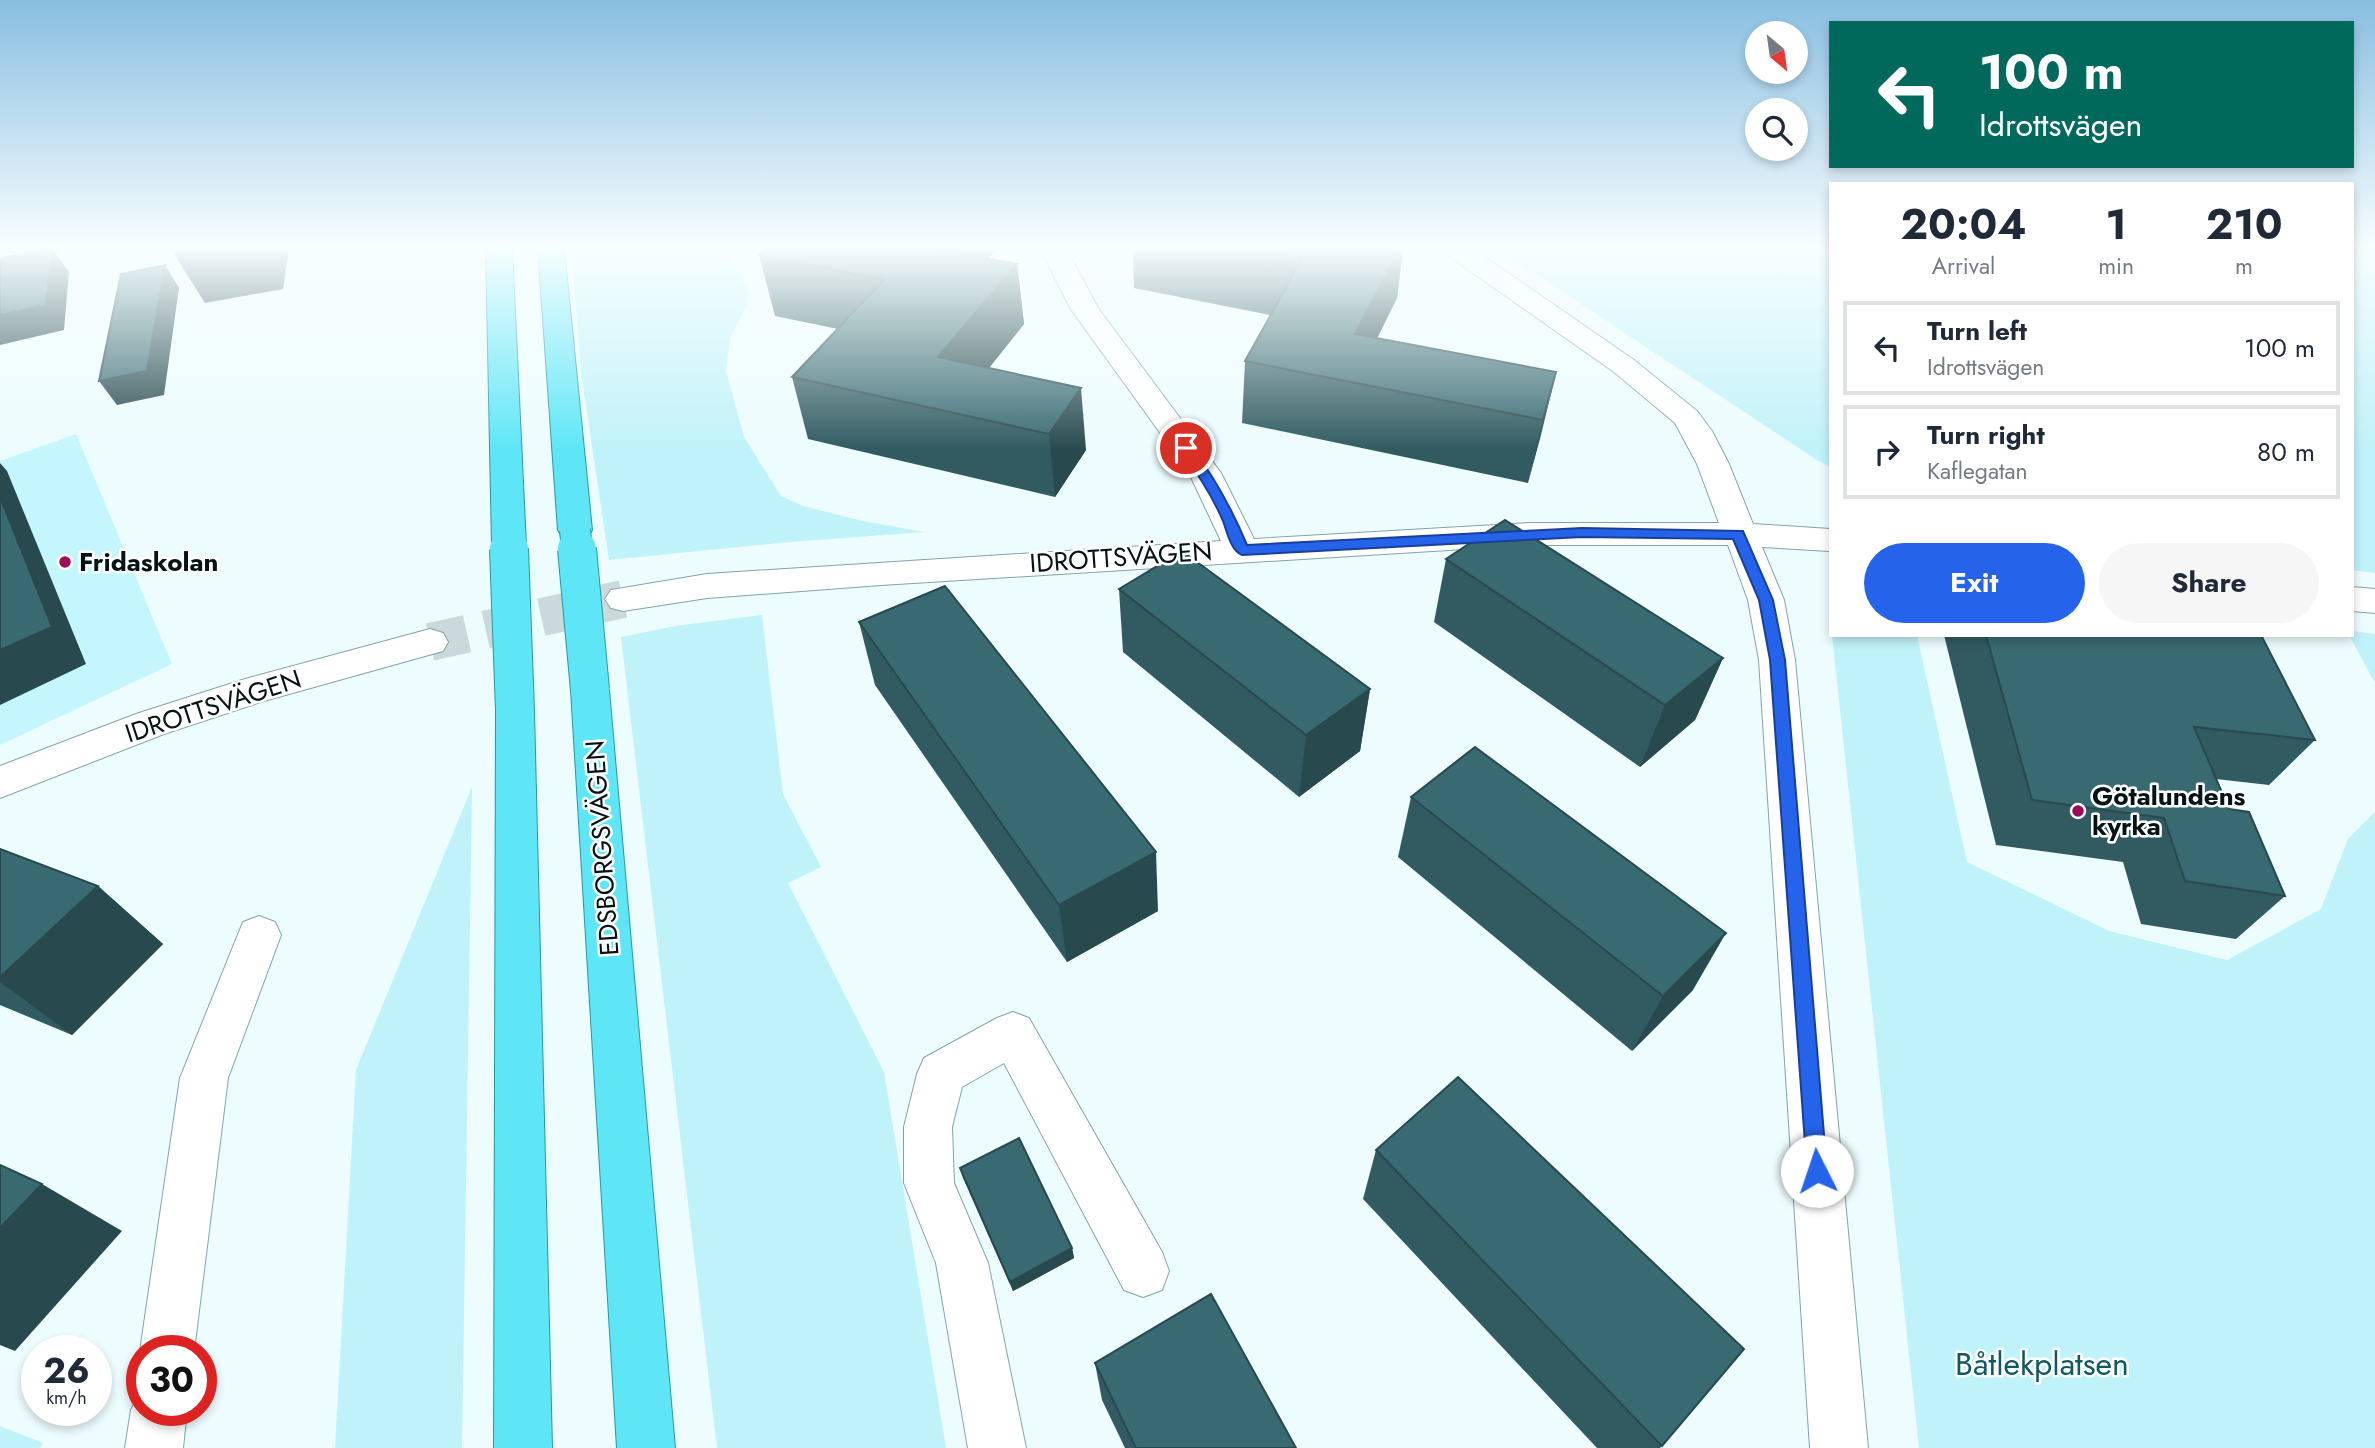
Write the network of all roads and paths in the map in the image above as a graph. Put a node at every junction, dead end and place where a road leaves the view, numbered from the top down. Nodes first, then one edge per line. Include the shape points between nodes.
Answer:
1 (501, 316) edge
2 (557, 316) edge
3 (1091, 316) edge
4 (1552, 316) edge
5 (1738, 534) junction
6 (1829, 540) edge
7 (1242, 550) junction
8 (2354, 598) edge
9 (623, 599) tunnel mouth
10 (2375, 601) edge
11 (430, 642) tunnel mouth
12 (0, 782) edge
13 (259, 935) dead end
14 (1143, 1271) dead end
15 (169, 1335) edge
16 (157, 1426) edge
17 (154, 1448) edge
18 (523, 1448) edge
19 (646, 1448) edge
20 (997, 1448) edge
21 (1839, 1448) edge

1 - 18 highway, bridge via 515,711
2 - 19 highway, EDSBORGSVÄGEN, bridge via 590,690
3 - 7 street via 1203,471
4 - 5 street via 1625,366 1686,417 1713,464
5 - 6 street, IDROTTSVÄGEN
5 - 7 street, IDROTTSVÄGEN via 1582,532
5 - 21 street via 1766,600 1777,660
7 - 9 street, IDROTTSVÄGEN via 707,586
8 - 10 street
11 - 12 street, IDROTTSVÄGEN via 174,717
13 - 15 street via 204,1078
14 - 20 street via 1013,1033 941,1074 928,1128 929,1183 962,1262
16 - 17 street

